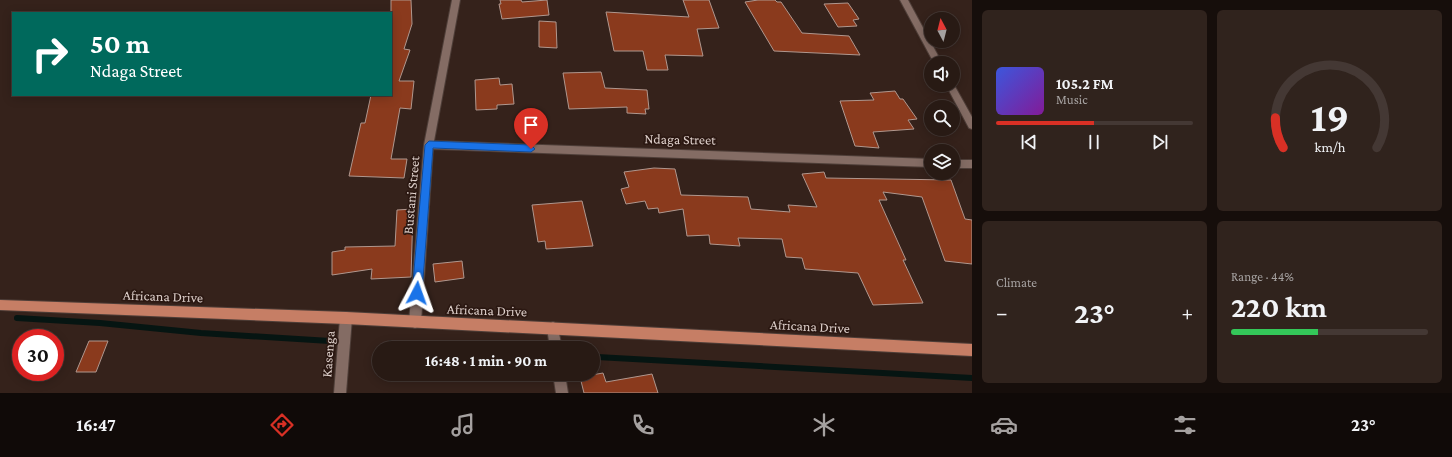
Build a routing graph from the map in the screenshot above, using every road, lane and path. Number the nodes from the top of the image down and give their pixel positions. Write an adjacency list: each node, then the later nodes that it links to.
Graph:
1 (456, 0): 6 (street, Bustani Street)
2 (904, 0): 3 (street)
3 (934, 56)
4 (954, 92): 5 (street)
5 (972, 125)
6 (429, 145): 7 (street, Ndaga Street); 12 (street, Bustani Street)
7 (924, 163)
8 (960, 164): 9 (street)
9 (972, 164)
10 (0, 305): 11 (main road, Africana Drive)
11 (346, 318): 12 (main road, Africana Drive); 17 (street, Kasenga)
12 (415, 322): 13 (main road, Africana Drive)
13 (554, 328): 14 (street); 15 (main road, Africana Drive)
14 (555, 341)
15 (972, 350)
16 (560, 381): 18 (street)
17 (340, 393)
18 (562, 393)

